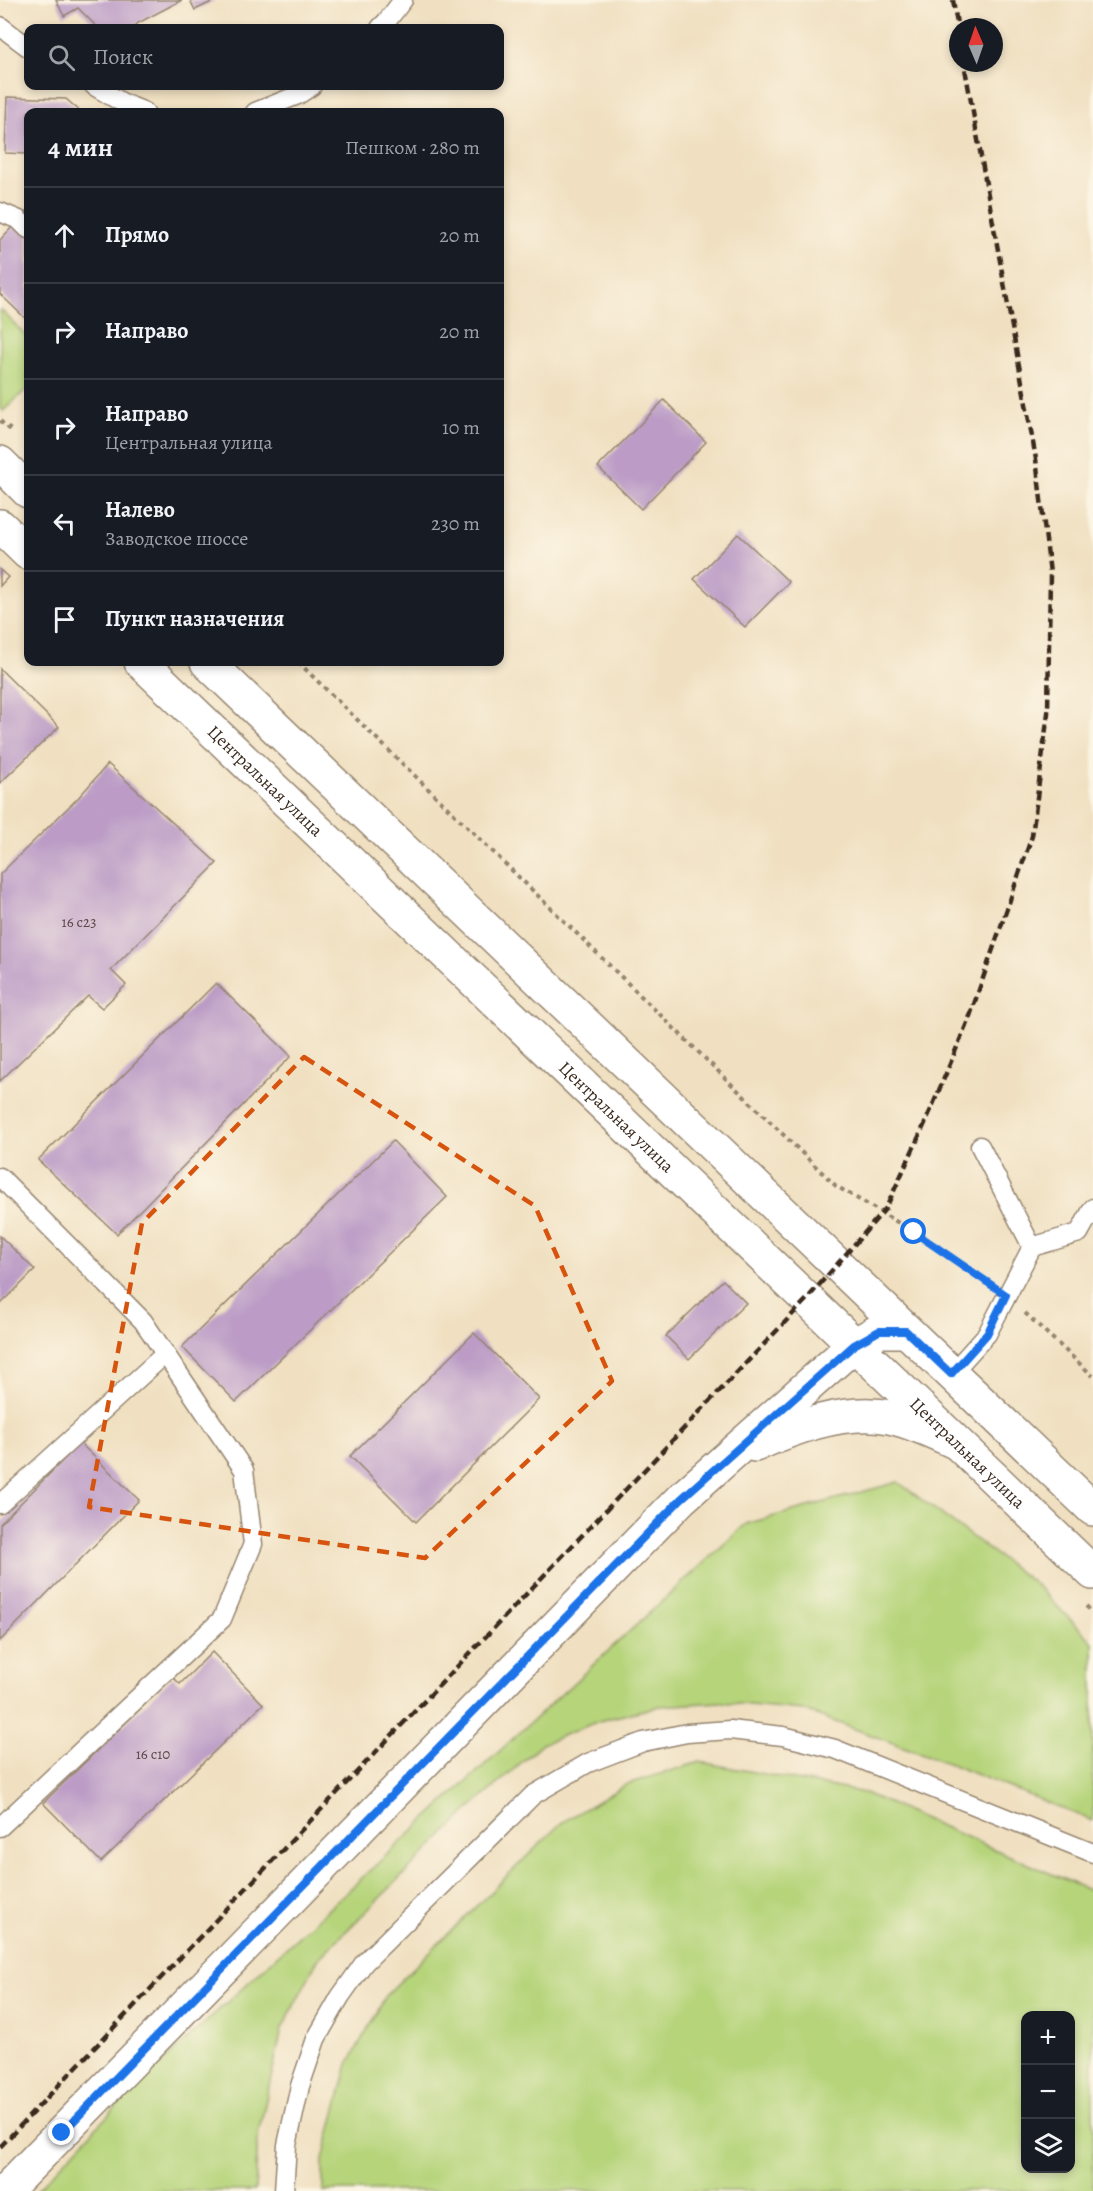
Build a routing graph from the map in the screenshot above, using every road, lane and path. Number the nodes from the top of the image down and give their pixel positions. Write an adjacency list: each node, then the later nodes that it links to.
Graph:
1 (403, 0): 2 (lane)
2 (384, 24)
3 (0, 26): 4 (lane)
4 (24, 44)
5 (101, 90): 7 (lane)
6 (306, 90): 8 (lane)
7 (135, 108)
8 (265, 108)
9 (0, 212): 10 (lane)
10 (24, 225)
11 (0, 463): 12 (main road)
12 (24, 487)
13 (0, 526): 14 (main road)
14 (24, 549)
15 (145, 666): 24 (main road, Центральная улица)
16 (211, 666): 23 (main road)
17 (302, 666): 22 (path)
18 (980, 1146): 21 (lane)
19 (0, 1177): 25 (lane)
20 (1093, 1208): 21 (lane)
21 (1032, 1247): 22 (lane)
22 (1006, 1295): 26 (lane); 27 (path)
23 (906, 1331): 24 (main road); 26 (main road)
24 (854, 1345): 28 (main road, Центральная улица); 29 (main road)
25 (165, 1354): 30 (lane); 33 (lane)
26 (951, 1374): 31 (main road)
27 (1093, 1376)
28 (956, 1442): 29 (main road); 32 (main road, Центральная улица)
29 (726, 1458): 35 (main road)
30 (0, 1504)
31 (1093, 1509)
32 (1093, 1574)
33 (0, 1827)
34 (1093, 1853): 36 (lane)
35 (5, 2191)
36 (284, 2191)

